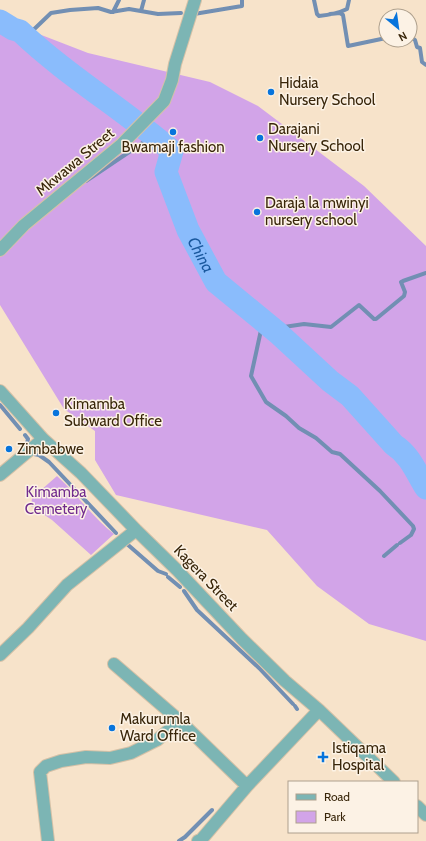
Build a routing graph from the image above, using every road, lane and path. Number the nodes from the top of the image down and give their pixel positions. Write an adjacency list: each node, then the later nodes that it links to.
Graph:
1 (195, 0): 2 (street, Mkwawa Street)
2 (1, 246)
3 (0, 391): 4 (street, Kagera Street)
4 (43, 439): 5 (street); 6 (street, Kagera Street)
5 (0, 475)
6 (136, 530): 7 (street); 9 (street, Kagera Street)
7 (0, 655)
8 (114, 664): 10 (street)
9 (319, 710): 11 (street, Kagera Street); 12 (street)
10 (180, 721): 12 (street); 15 (street)
11 (393, 781)
12 (247, 786): 16 (street)
13 (418, 807): 14 (street)
14 (426, 816)
15 (48, 841)
16 (198, 841)

